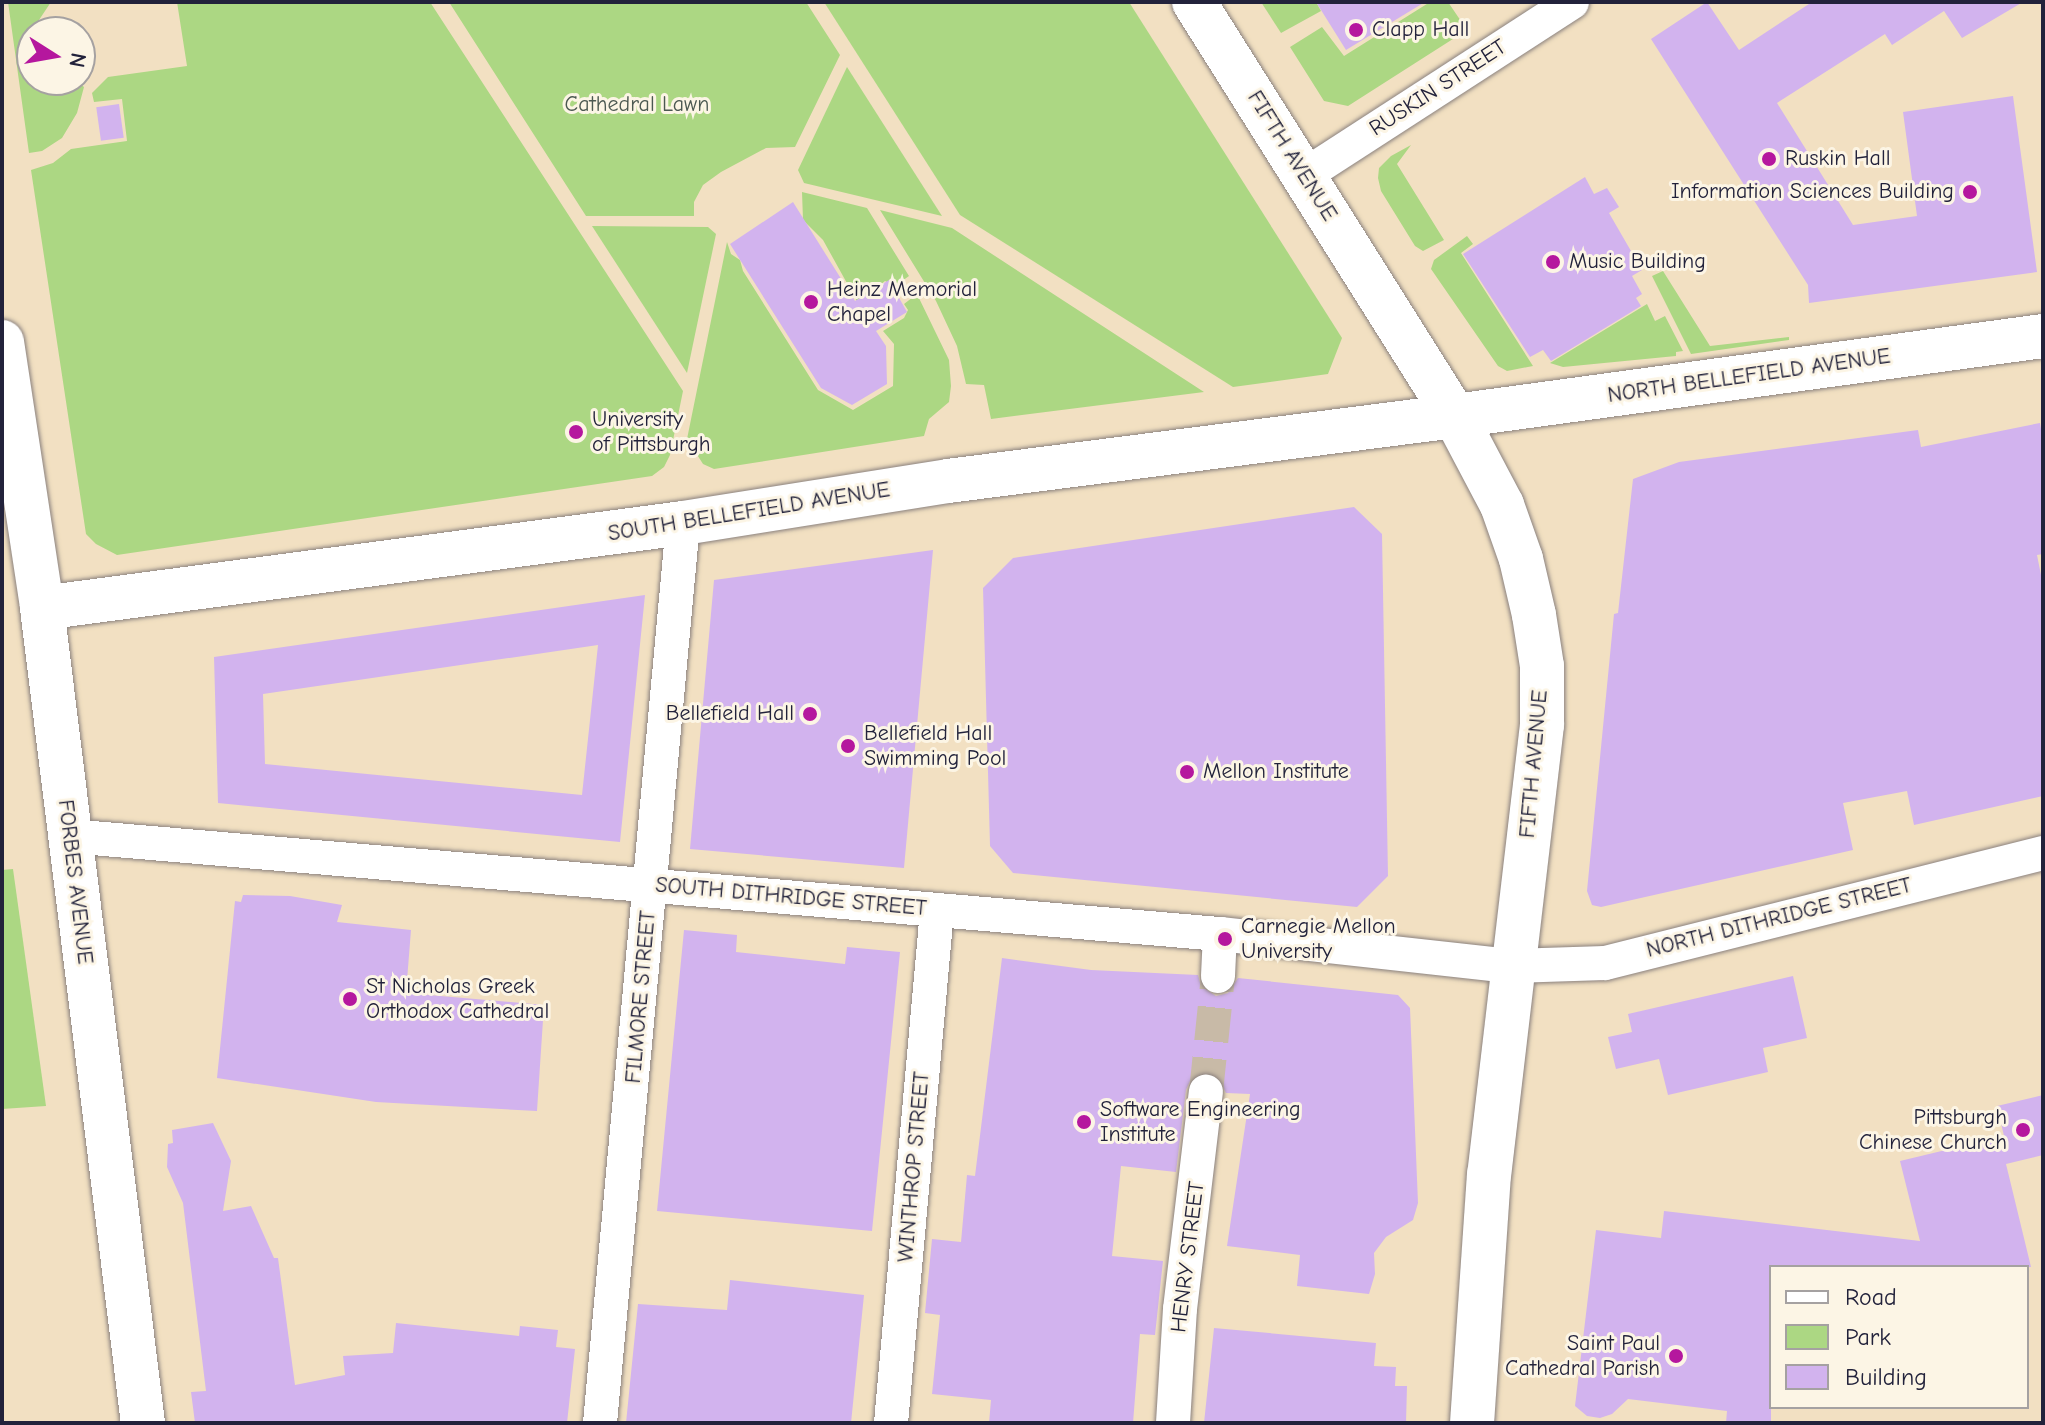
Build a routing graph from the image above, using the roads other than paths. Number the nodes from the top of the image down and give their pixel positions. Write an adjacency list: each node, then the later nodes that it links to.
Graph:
1 (1194, 2): 3 (main road, FIFTH AVENUE)
2 (1572, 2): 3 (street, RUSKIN STREET)
3 (1305, 175): 6 (main road, FIFTH AVENUE)
4 (2043, 336): 6 (main road, NORTH BELLEFIELD AVENUE)
5 (2, 342): 8 (main road, FORBES AVENUE)
6 (1455, 416): 7 (main road, SOUTH BELLEFIELD AVENUE); 14 (main road, FIFTH AVENUE)
7 (683, 523): 8 (main road, SOUTH BELLEFIELD AVENUE); 11 (street, FILMORE STREET)
8 (42, 608): 9 (main road, FORBES AVENUE)
9 (69, 836): 11 (street, SOUTH DITHRIDGE STREET); 17 (main road, FORBES AVENUE)
10 (2043, 853): 14 (street, NORTH DITHRIDGE STREET)
11 (650, 885): 12 (street, SOUTH DITHRIDGE STREET); 18 (street, FILMORE STREET)
12 (937, 911): 13 (street, SOUTH DITHRIDGE STREET); 19 (street, WINTHROP STREET)
13 (1220, 934): 14 (street, SOUTH DITHRIDGE STREET); 15 (street)
14 (1512, 966): 21 (main road, FIFTH AVENUE)
15 (1218, 976)
16 (1206, 1092): 20 (street, HENRY STREET)
17 (143, 1423)
18 (600, 1423)
19 (891, 1423)
20 (1173, 1423)
21 (1472, 1423)

